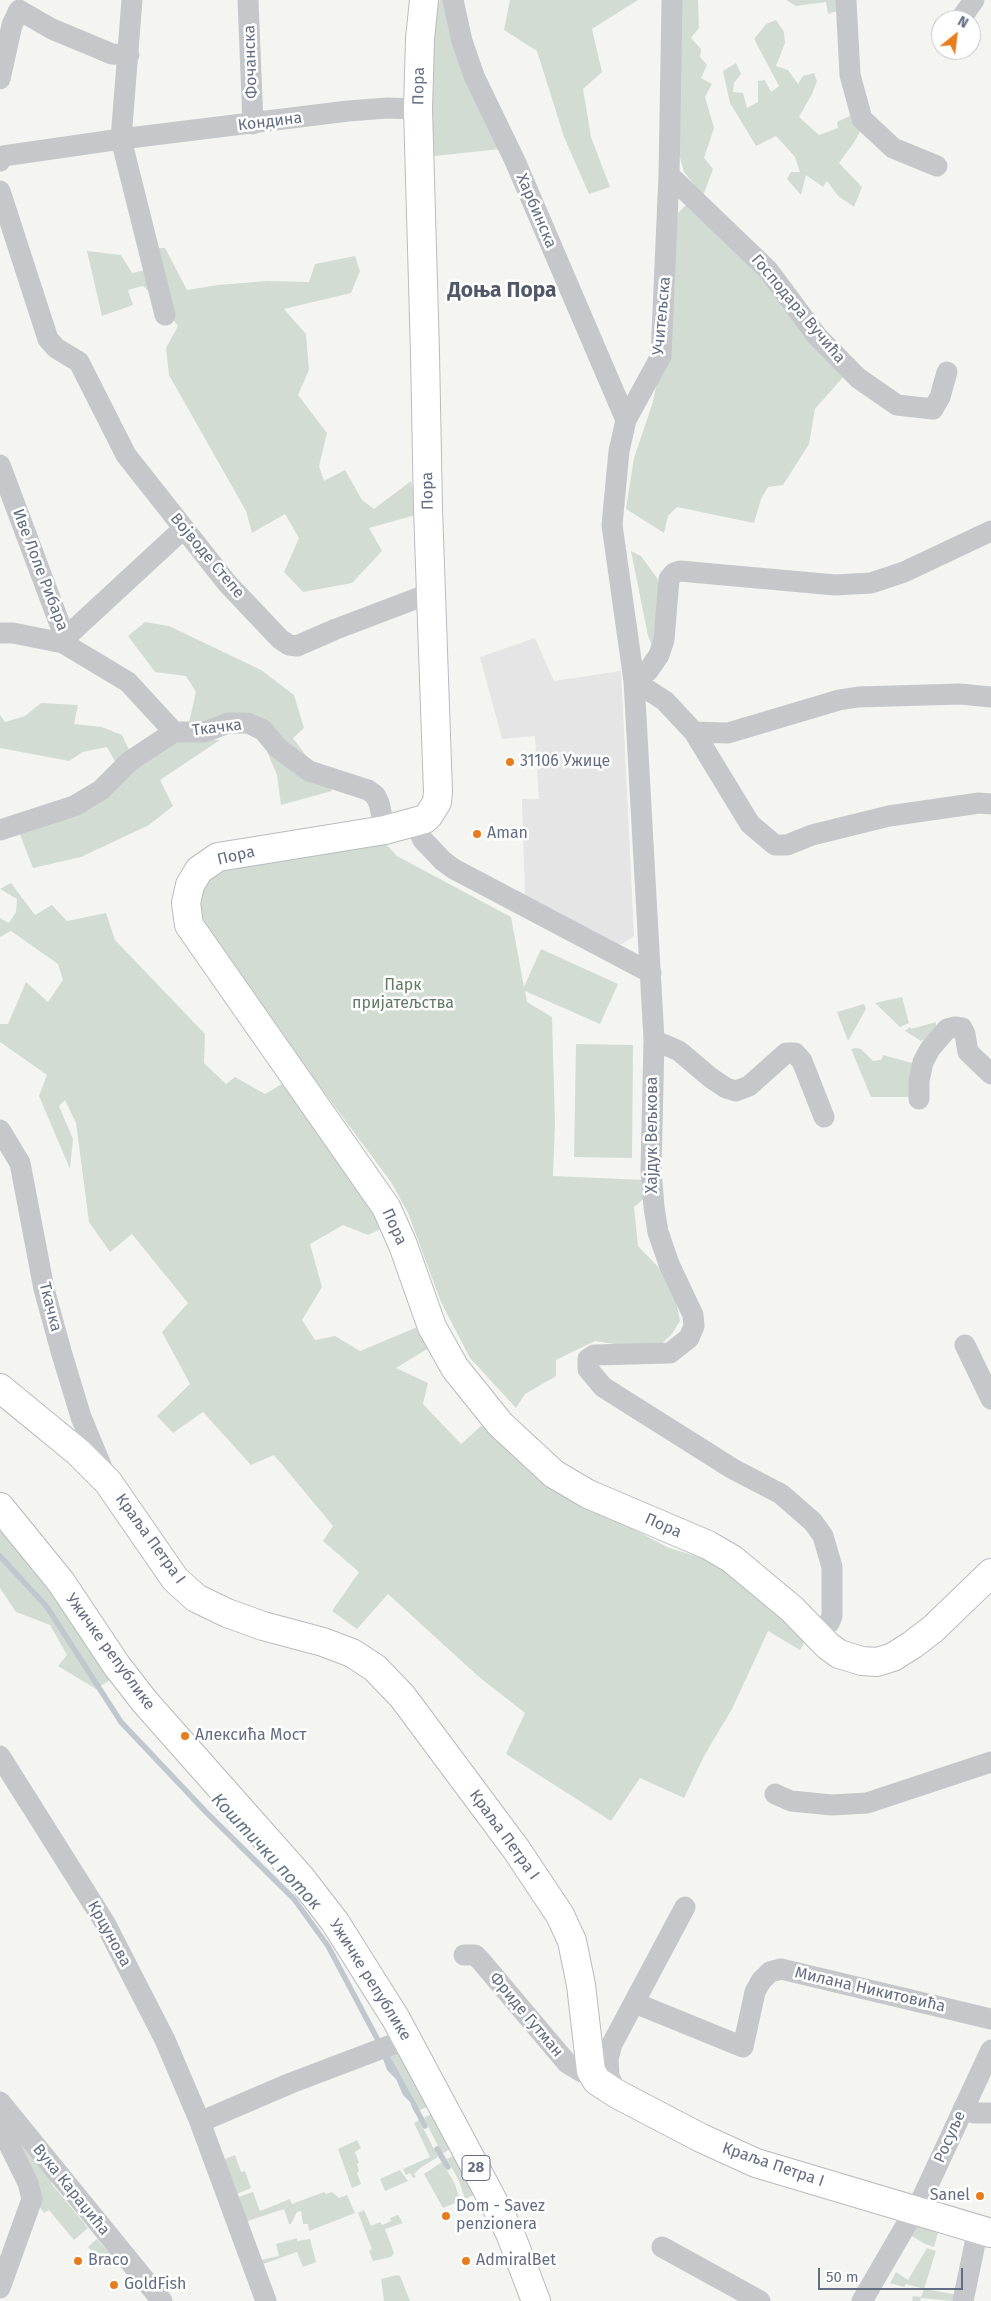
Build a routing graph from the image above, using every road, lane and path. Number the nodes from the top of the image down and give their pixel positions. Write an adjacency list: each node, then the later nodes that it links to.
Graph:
1 (132, 0): 7 (street)
2 (248, 0): 10 (street, Фочанска)
3 (424, 0): 9 (main road, Пора)
4 (453, 0): 18 (street, Харбинска)
5 (672, 0): 14 (street, Учитељска)
6 (846, 0): 13 (street)
7 (129, 55): 8 (street); 11 (street)
8 (0, 79)
9 (418, 109): 10 (street, Кондина); 22 (main road, Пора)
10 (253, 124): 11 (street, Кондина)
11 (121, 139): 12 (street, Кондина); 16 (street)
12 (0, 161)
13 (937, 166)
14 (669, 175): 17 (street, Господара Вучића); 18 (street, Учитељска)
15 (2, 204): 20 (street, Војводе Степе)
16 (165, 315)
17 (947, 372)
18 (626, 420): 25 (street, Учитељска)
19 (0, 465): 24 (street, Иве Лоле Рибара)
20 (183, 529): 22 (street, Војводе Степе); 24 (street, Иве Лоле Рибара)
21 (991, 531): 25 (street)
22 (431, 593): 30 (main road, Пора)
23 (0, 633): 24 (street)
24 (64, 640): 27 (street)
25 (634, 681): 28 (street); 33 (street, Хајдук Вељкова)
26 (991, 697): 28 (street)
27 (174, 732): 31 (street, Ткачка); 32 (street, Ткачка)
28 (694, 732): 29 (street)
29 (991, 804)
30 (415, 823): 32 (main road, Пора); 33 (street)
31 (0, 830)
32 (385, 830): 45 (main road, Пора)
33 (651, 973): 34 (street, Хајдук Вељкова)
34 (654, 1040): 37 (street); 45 (street, Хајдук Вељкова)
35 (991, 1074): 36 (street)
36 (919, 1099)
37 (824, 1118)
38 (0, 1130): 42 (street, Ткачка)
39 (965, 1345): 41 (street)
40 (0, 1388): 42 (main road, Краља Петра I)
41 (991, 1399)
42 (108, 1482): 55 (main road, Краља Петра I)
43 (0, 1507): 53 (main road, Ужичке републике / 28)
44 (991, 1573): 45 (main road, Пора)
45 (818, 1635)
46 (0, 1756): 60 (street, Крцунова)
47 (991, 1762): 48 (street)
48 (774, 1794)
49 (685, 1907): 51 (street)
50 (464, 1955): 55 (street, Фриде Гутман)
51 (635, 2003): 52 (street, Милана Никитовића); 56 (street)
52 (991, 2019)
53 (392, 2046): 60 (street); 67 (main road, Ужичке републике / 28)
54 (991, 2050): 58 (street, Росуље)
55 (591, 2071): 56 (main road, Краља Петра I)
56 (617, 2094): 61 (main road, Краља Петра I)
57 (3, 2106): 64 (street); 65 (street, Вука Караџића)
58 (963, 2109): 59 (street); 61 (street, Росуље)
59 (991, 2113)
60 (200, 2122): 66 (street, Крцунова)
61 (915, 2211): 62 (main road, Краља Петра I); 69 (street, Росуље)
62 (984, 2231): 70 (street)
63 (662, 2247): 68 (street)
64 (0, 2288)
65 (162, 2301)
66 (266, 2301)
67 (536, 2301)
68 (760, 2301)
69 (862, 2301)
70 (964, 2301)

